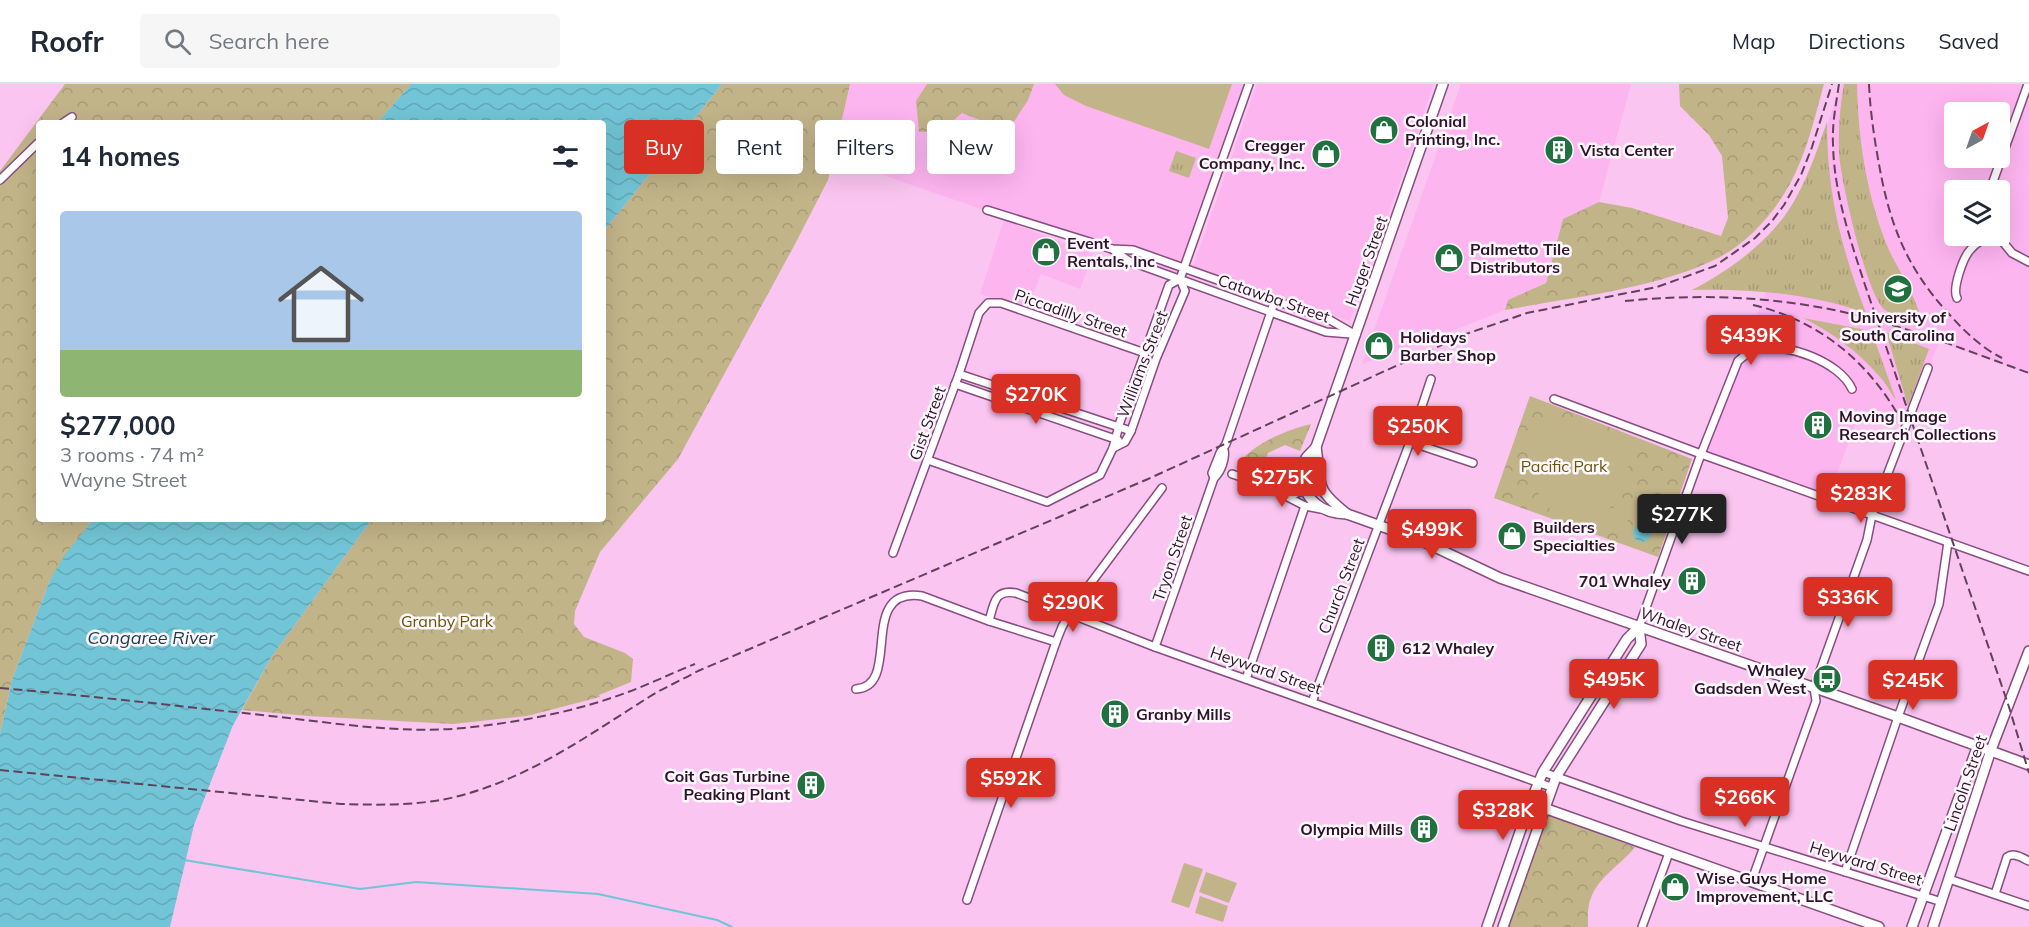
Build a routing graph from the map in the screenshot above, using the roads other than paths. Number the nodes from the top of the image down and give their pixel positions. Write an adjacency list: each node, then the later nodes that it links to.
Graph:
1 (1249, 84): 14 (street, Williams Street)
2 (1443, 84): 20 (main road, Huger Street)
3 (2028, 84): 8 (street)
4 (72, 117): 5 (street)
5 (68, 120)
6 (36, 145): 7 (street)
7 (0, 180)
8 (1994, 180)
9 (987, 210): 12 (street, Catawba Street)
10 (1974, 246): 16 (street)
11 (2006, 246): 13 (street)
12 (1112, 249): 14 (street, Catawba Street); 15 (street, Catawba Street)
13 (2029, 262)
14 (1183, 268): 15 (street, Williams Street); 17 (street, Catawba Street)
15 (1179, 279): 19 (street, Catawba Street); 21 (street, Williams Street); 29 (street, Williams Street)
16 (1957, 298)
17 (1275, 300): 19 (street, Tryon Street); 20 (street, Catawba Street)
18 (988, 303): 21 (street, Piccadilly Street); 23 (street, Gist Street)
19 (1270, 313): 20 (street, Catawba Street); 57 (street, Tryon Street)
20 (1356, 335): 34 (main road, Huger Street)
21 (1145, 353): 28 (street, Williams Street)
22 (1929, 368): 48 (street)
23 (959, 374): 25 (street, Gist Street); 28 (street)
24 (1431, 379): 32 (street, Church Street)
25 (956, 384): 30 (street); 36 (street, Gist Street)
26 (1852, 388): 35 (street)
27 (1554, 399): 35 (street)
28 (1119, 426): 29 (street); 30 (street, Williams Street)
29 (1131, 431): 31 (street, Williams Street)
30 (1115, 439): 31 (street); 33 (street, Williams Street)
31 (1125, 442): 33 (street, Williams Street)
32 (1410, 442): 37 (street); 49 (street, Church Street)
33 (1113, 447): 36 (street)
34 (1316, 447): 38 (main road, Whaley Street); 40 (main road)
35 (1701, 454): 48 (street); 55 (street)
36 (928, 460): 51 (street, Gist Street)
37 (1473, 463)
38 (1318, 473): 43 (street); 47 (main road, Whaley Street)
39 (1232, 474): 42 (street, Whaley Street)
40 (1303, 475): 42 (street); 43 (main road)
41 (1162, 489): 53 (street)
42 (1278, 489): 44 (street, Whaley Street)
43 (1305, 489): 44 (street); 46 (main road)
44 (1286, 496): 45 (street, Whaley Street)
45 (1305, 506): 46 (street, Whaley Street); 59 (street)
46 (1324, 510): 47 (main road, Whaley Street)
47 (1347, 514): 49 (main road, Whaley Street)
48 (1872, 515): 50 (street); 60 (street)
49 (1379, 525): 55 (main road, Whaley Street); 62 (street, Church Street)
50 (1948, 542): 52 (street); 63 (street)
51 (893, 554)
52 (2029, 571)
53 (1069, 613): 54 (street, Heyward Street); 56 (street); 57 (street, Heyward Street)
54 (989, 621): 56 (street); 61 (street)
55 (1639, 627): 60 (main road, Whaley Street); 67 (main road); 68 (main road)
56 (1056, 642): 81 (street)
57 (1155, 647): 59 (street, Heyward Street)
58 (2029, 651): 65 (main road, Lincoln Street)
59 (1246, 679): 62 (street, Heyward Street)
60 (1814, 688): 63 (main road, Whaley Street); 73 (street)
61 (856, 689)
62 (1312, 702): 69 (street, Heyward Street)
63 (1898, 717): 64 (main road, Whaley Street); 76 (street)
64 (1978, 746): 65 (main road, Whaley Street); 80 (main road, Lincoln Street)
65 (1991, 750): 66 (main road, Whaley Street); 77 (main road, Lincoln Street)
66 (2029, 765)
67 (1543, 772): 68 (street, Heyward Street); 69 (main road)
68 (1556, 777): 70 (main road); 73 (street, Heyward Street)
69 (1538, 782): 70 (street, Heyward Street); 71 (main road)
70 (1551, 787): 72 (main road)
71 (1530, 803): 72 (main road); 85 (main road)
72 (1544, 809): 74 (main road); 86 (main road)
73 (1763, 847): 76 (street, Heyward Street); 78 (street)
74 (1669, 853): 78 (main road); 87 (street)
75 (2029, 861): 79 (street)
76 (1845, 872): 80 (street, Heyward Street)
77 (1949, 879): 79 (street); 82 (main road, Lincoln Street)
78 (1752, 880): 88 (main road)
79 (1995, 894): 83 (street)
80 (1922, 896): 82 (street, Heyward Street); 89 (main road, Lincoln Street)
81 (967, 900)
82 (1942, 902): 84 (main road, Lincoln Street)
83 (2029, 906)
84 (1936, 925)
85 (1487, 927)
86 (1503, 927)
87 (1642, 927)
88 (1880, 927)
89 (1912, 927)

